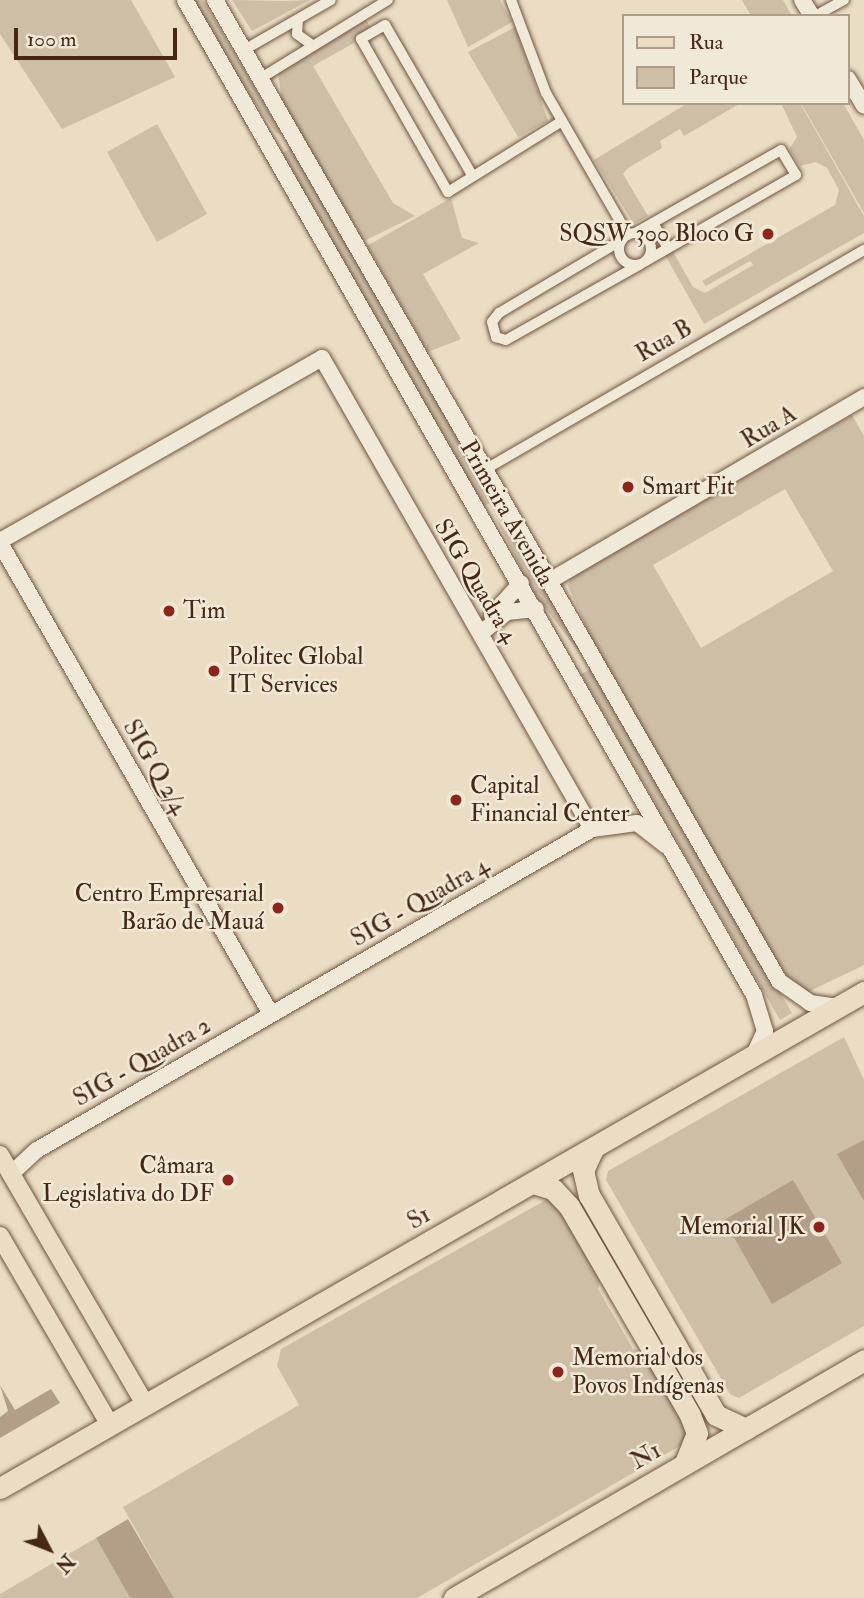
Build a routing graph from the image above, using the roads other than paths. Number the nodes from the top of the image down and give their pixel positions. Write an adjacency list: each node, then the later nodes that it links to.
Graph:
1 (215, 0): 10 (street, Primeira Avenida)
2 (331, 0): 8 (street)
3 (388, 0): 9 (street)
4 (511, 0): 14 (street)
5 (844, 0): 7 (street)
6 (186, 2): 16 (street, Primeira Avenida)
7 (818, 14)
8 (298, 20): 9 (street); 10 (street)
9 (311, 44): 11 (street)
10 (244, 50): 11 (street, Primeira Avenida)
11 (261, 78): 15 (street, Primeira Avenida)
12 (850, 82): 13 (street)
13 (864, 106)
14 (562, 121): 17 (street); 19 (street)
15 (293, 132): 16 (street); 24 (street, Primeira Avenida)
16 (268, 142): 26 (street, Primeira Avenida)
17 (472, 175): 17 (street)
18 (653, 223): 19 (street); 20 (street); 20 (street)
19 (628, 236): 22 (street); 22 (street); 22 (street)
20 (668, 248): 22 (street)
21 (864, 250): 24 (street, Rua B)
22 (643, 263)
23 (864, 397): 28 (street, Rua A)
24 (486, 469): 25 (street, Primeira Avenida)
25 (509, 510): 26 (street); 28 (street, Primeira Avenida)
26 (485, 521): 29 (street, Primeira Avenida)
27 (0, 542): 30 (street, SIG Quadra 4); 40 (street, SIG Q 2/4)
28 (551, 580): 34 (street, Primeira Avenida)
29 (521, 583): 31 (street, Primeira Avenida); 32 (street)
30 (463, 602): 32 (street); 33 (street, SIG Quadra 4)
31 (536, 609): 33 (street); 35 (street, Primeira Avenida)
32 (491, 615): 33 (street)
33 (479, 628): 36 (street, SIG Quadra 4)
34 (591, 653): 35 (street); 39 (street, Primeira Avenida)
35 (570, 665): 37 (street, Primeira Avenida)
36 (592, 829): 37 (street); 40 (street, SIG - Quadra 4)
37 (678, 858): 41 (street, Primeira Avenida)
38 (864, 992): 39 (highway, S1)
39 (838, 1007): 41 (highway, S1)
40 (271, 1014): 43 (street, SIG - Quadra 2)
41 (754, 1055): 42 (highway, S1)
42 (593, 1149): 46 (highway, S1); 51 (highway)
43 (37, 1150): 44 (street, SIG - Quadra 2); 45 (street, SIG - Quadra 2)
44 (1, 1156): 45 (main road)
45 (11, 1174): 49 (main road)
46 (533, 1183): 49 (highway, S1); 52 (highway)
47 (0, 1236): 50 (main road)
48 (864, 1360): 51 (highway, N1)
49 (146, 1406): 50 (highway, S1)
50 (110, 1425): 53 (highway, S1)
51 (746, 1429): 52 (highway, N1)
52 (685, 1464): 54 (highway, N1)
53 (0, 1488)
54 (460, 1596)

